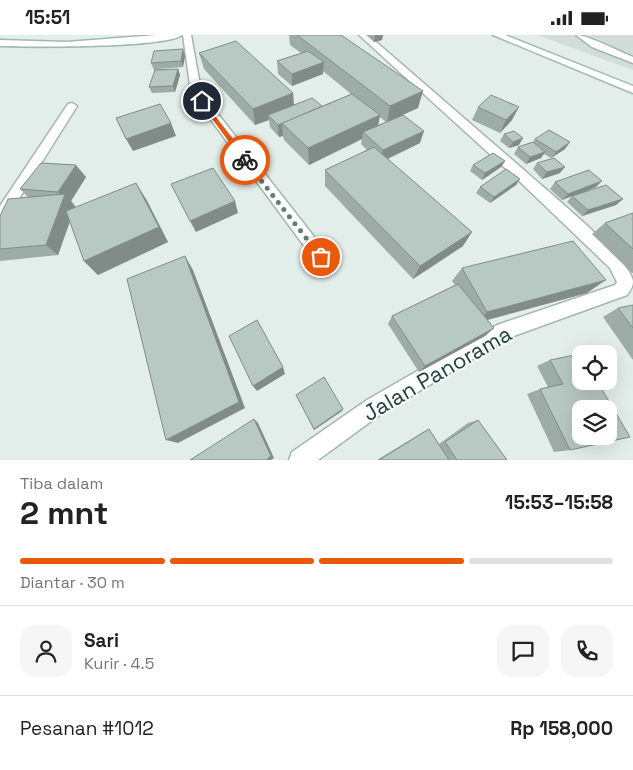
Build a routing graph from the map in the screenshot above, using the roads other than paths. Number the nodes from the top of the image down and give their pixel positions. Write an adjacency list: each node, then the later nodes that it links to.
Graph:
1 (178, 35): 6 (street)
2 (187, 35): 11 (street)
3 (362, 35): 12 (street, Jalan Panorama)
4 (497, 35): 8 (street)
5 (580, 35): 7 (street)
6 (0, 43)
7 (633, 60)
8 (633, 90)
9 (72, 106): 10 (street)
10 (0, 217)
11 (321, 257)
12 (629, 280): 13 (street, Jalan Panorama)
13 (300, 460)

